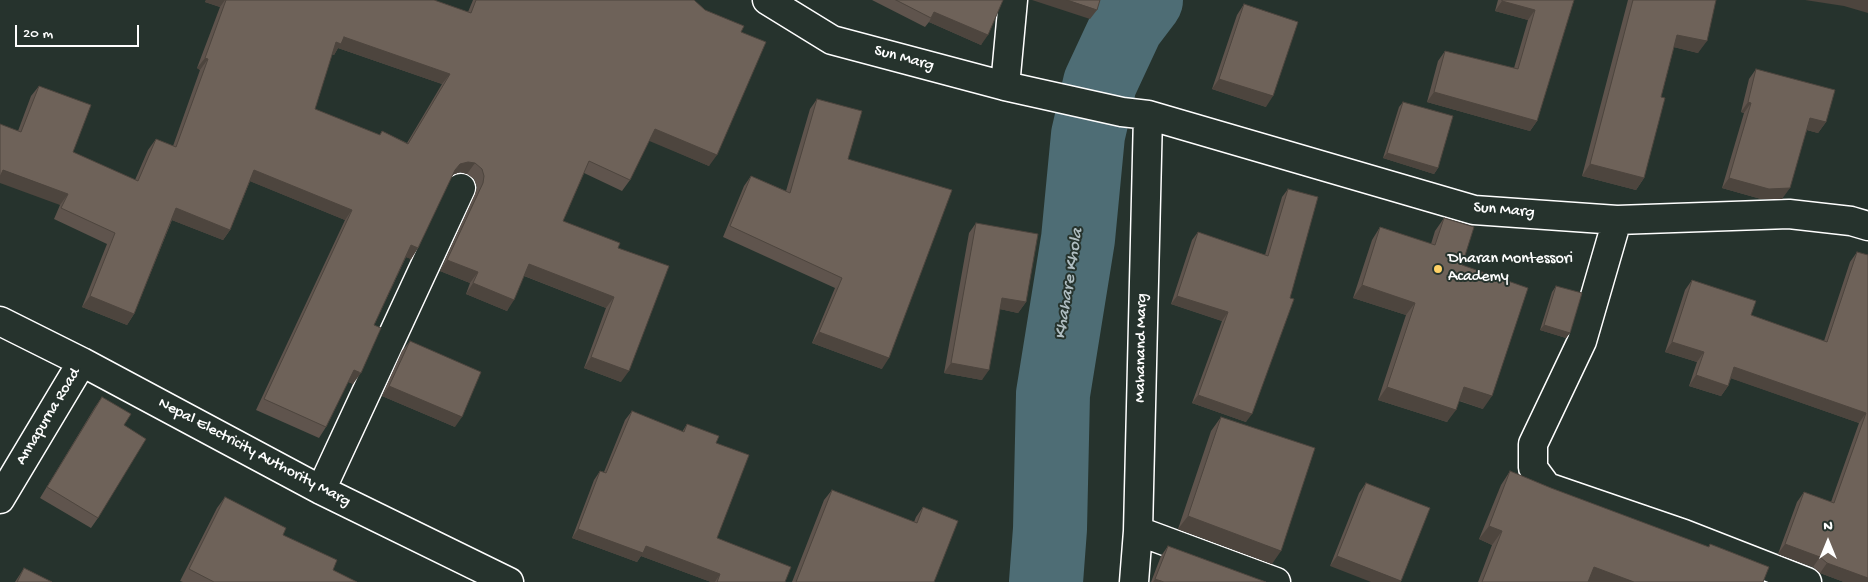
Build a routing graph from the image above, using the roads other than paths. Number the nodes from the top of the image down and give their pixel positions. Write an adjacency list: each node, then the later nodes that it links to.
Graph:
1 (767, 0): 3 (street, Sun Marg)
2 (1013, 0): 3 (street)
3 (1005, 86): 4 (street, Sun Marg)
4 (1135, 114): 6 (street, Sun Marg); 12 (street, Mahanand Marg)
5 (462, 188): 10 (street)
6 (1617, 220): 7 (street, Sun Marg); 16 (street)
7 (1868, 226)
8 (0, 321): 9 (street, Nepal Electricity Authority Marg)
9 (82, 362): 10 (street, Nepal Electricity Authority Marg); 11 (street, Annapurna Road)
10 (321, 490): 13 (street, Nepal Electricity Authority Marg)
11 (0, 499)
12 (1138, 531): 14 (street, Mahanand Marg); 15 (street)
13 (509, 582)
14 (1134, 582)
15 (1276, 582)
16 (1807, 582)

